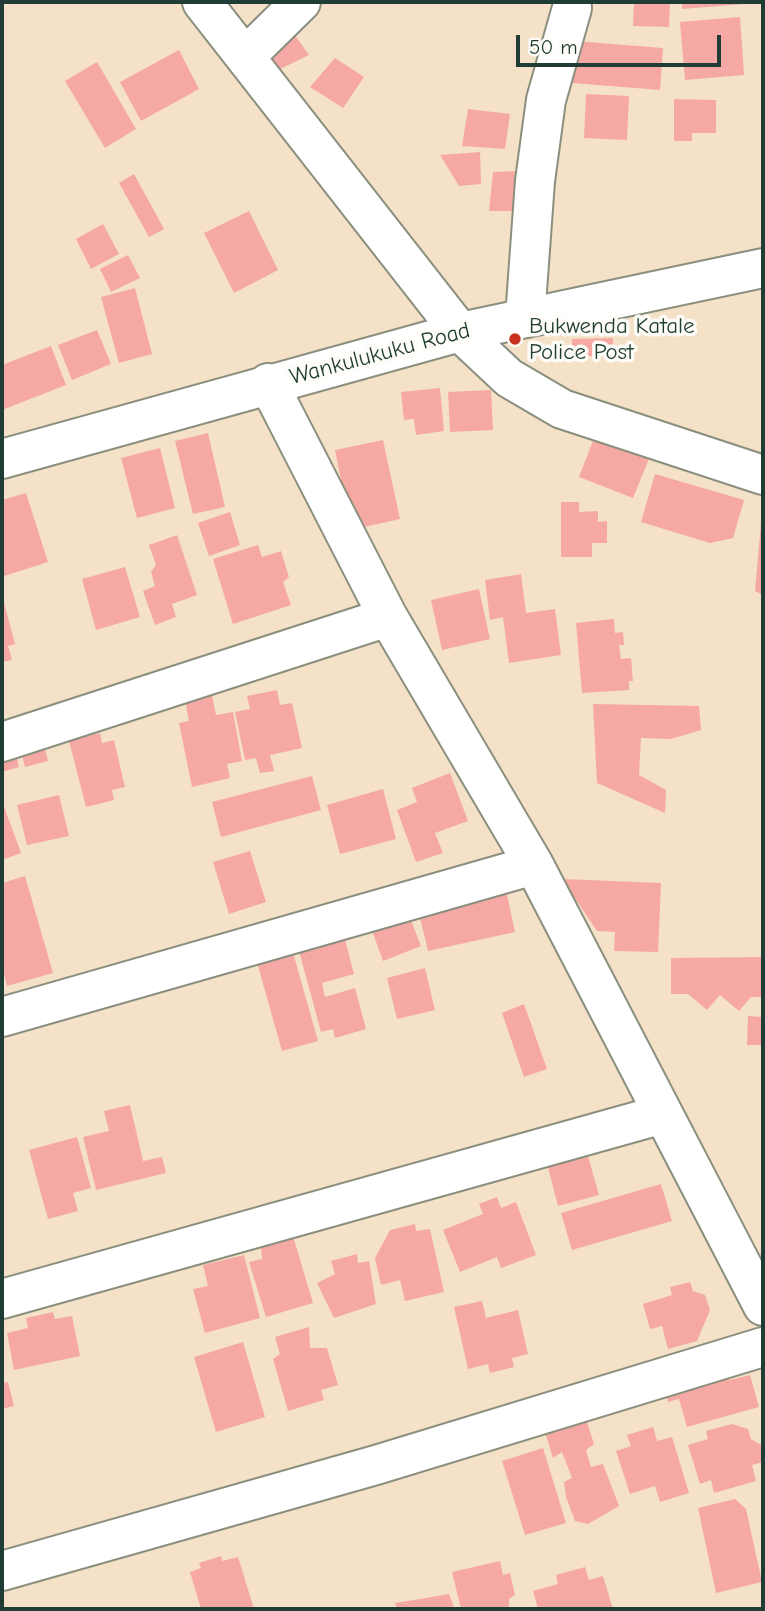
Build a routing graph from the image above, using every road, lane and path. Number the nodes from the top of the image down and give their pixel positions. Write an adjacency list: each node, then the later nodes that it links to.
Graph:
1 (202, 2): 4 (street)
2 (300, 2): 4 (street)
3 (572, 8): 6 (street)
4 (245, 57): 7 (street)
5 (763, 268): 6 (street, Wankulukuku Road)
6 (525, 318): 7 (street, Wankulukuku Road)
7 (460, 332): 8 (street, Wankulukuku Road); 10 (street)
8 (268, 383): 9 (street, Wankulukuku Road); 11 (street)
9 (2, 460)
10 (763, 475)
11 (388, 617): 12 (street); 13 (street)
12 (2, 742)
13 (534, 865): 14 (street); 15 (street)
14 (2, 1017)
15 (663, 1114): 16 (street); 17 (street)
16 (2, 1299)
17 (763, 1306)
18 (763, 1347): 19 (street)
19 (2, 1571)

